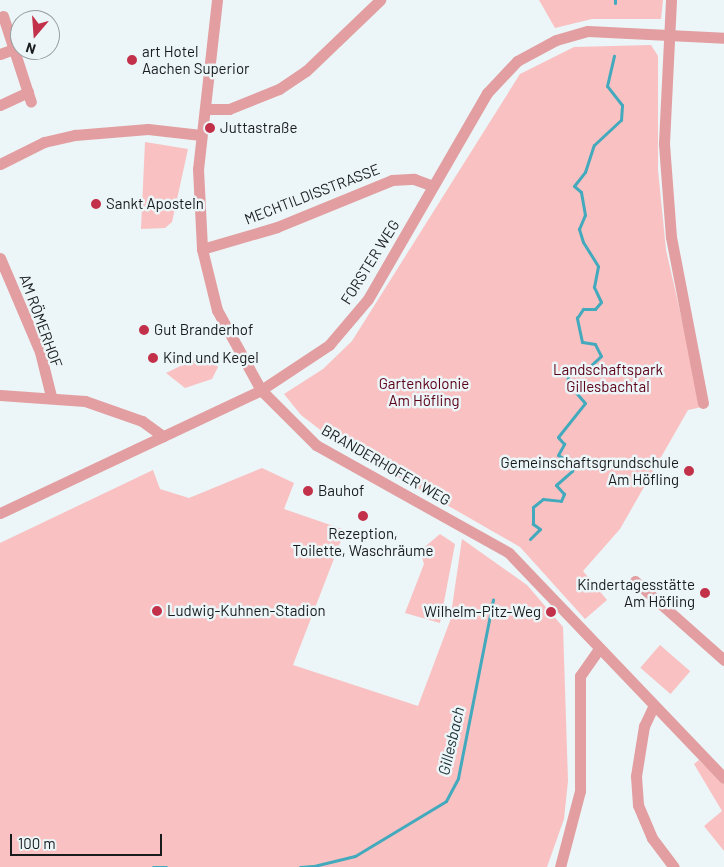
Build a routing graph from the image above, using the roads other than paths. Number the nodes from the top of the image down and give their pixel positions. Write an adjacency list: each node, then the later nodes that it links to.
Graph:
1 (217, 0): 10 (street, BRANDERHOFER WEG)
2 (380, 0): 10 (street)
3 (671, 0): 5 (street)
4 (3, 16): 6 (street)
5 (667, 35): 7 (street, FORSTER WEG); 13 (street, FORSTER WEG); 19 (street)
6 (10, 36)
7 (724, 38)
8 (18, 60): 9 (street)
9 (0, 105)
10 (205, 109): 11 (street, BRANDERHOFER WEG)
11 (201, 135): 12 (street); 14 (street, BRANDERHOFER WEG)
12 (0, 164)
13 (433, 186): 14 (street, MECHTILDISSTRASSE); 16 (street, FORSTER WEG)
14 (202, 249): 16 (street, BRANDERHOFER WEG)
15 (0, 258): 18 (street, AM RÖMERHOF)
16 (261, 390): 20 (street, FORSTER WEG); 23 (street, BRANDERHOFER WEG)
17 (0, 395): 18 (street)
18 (51, 396): 20 (street)
19 (704, 403)
20 (163, 436): 21 (street, FORSTER WEG)
21 (0, 513)
22 (635, 581): 24 (street)
23 (599, 649): 25 (street, BRANDERHOFER WEG); 27 (street)
24 (724, 660)
25 (653, 707): 26 (street, BRANDERHOFER WEG); 28 (street)
26 (724, 778)
27 (560, 867)
28 (674, 867)

